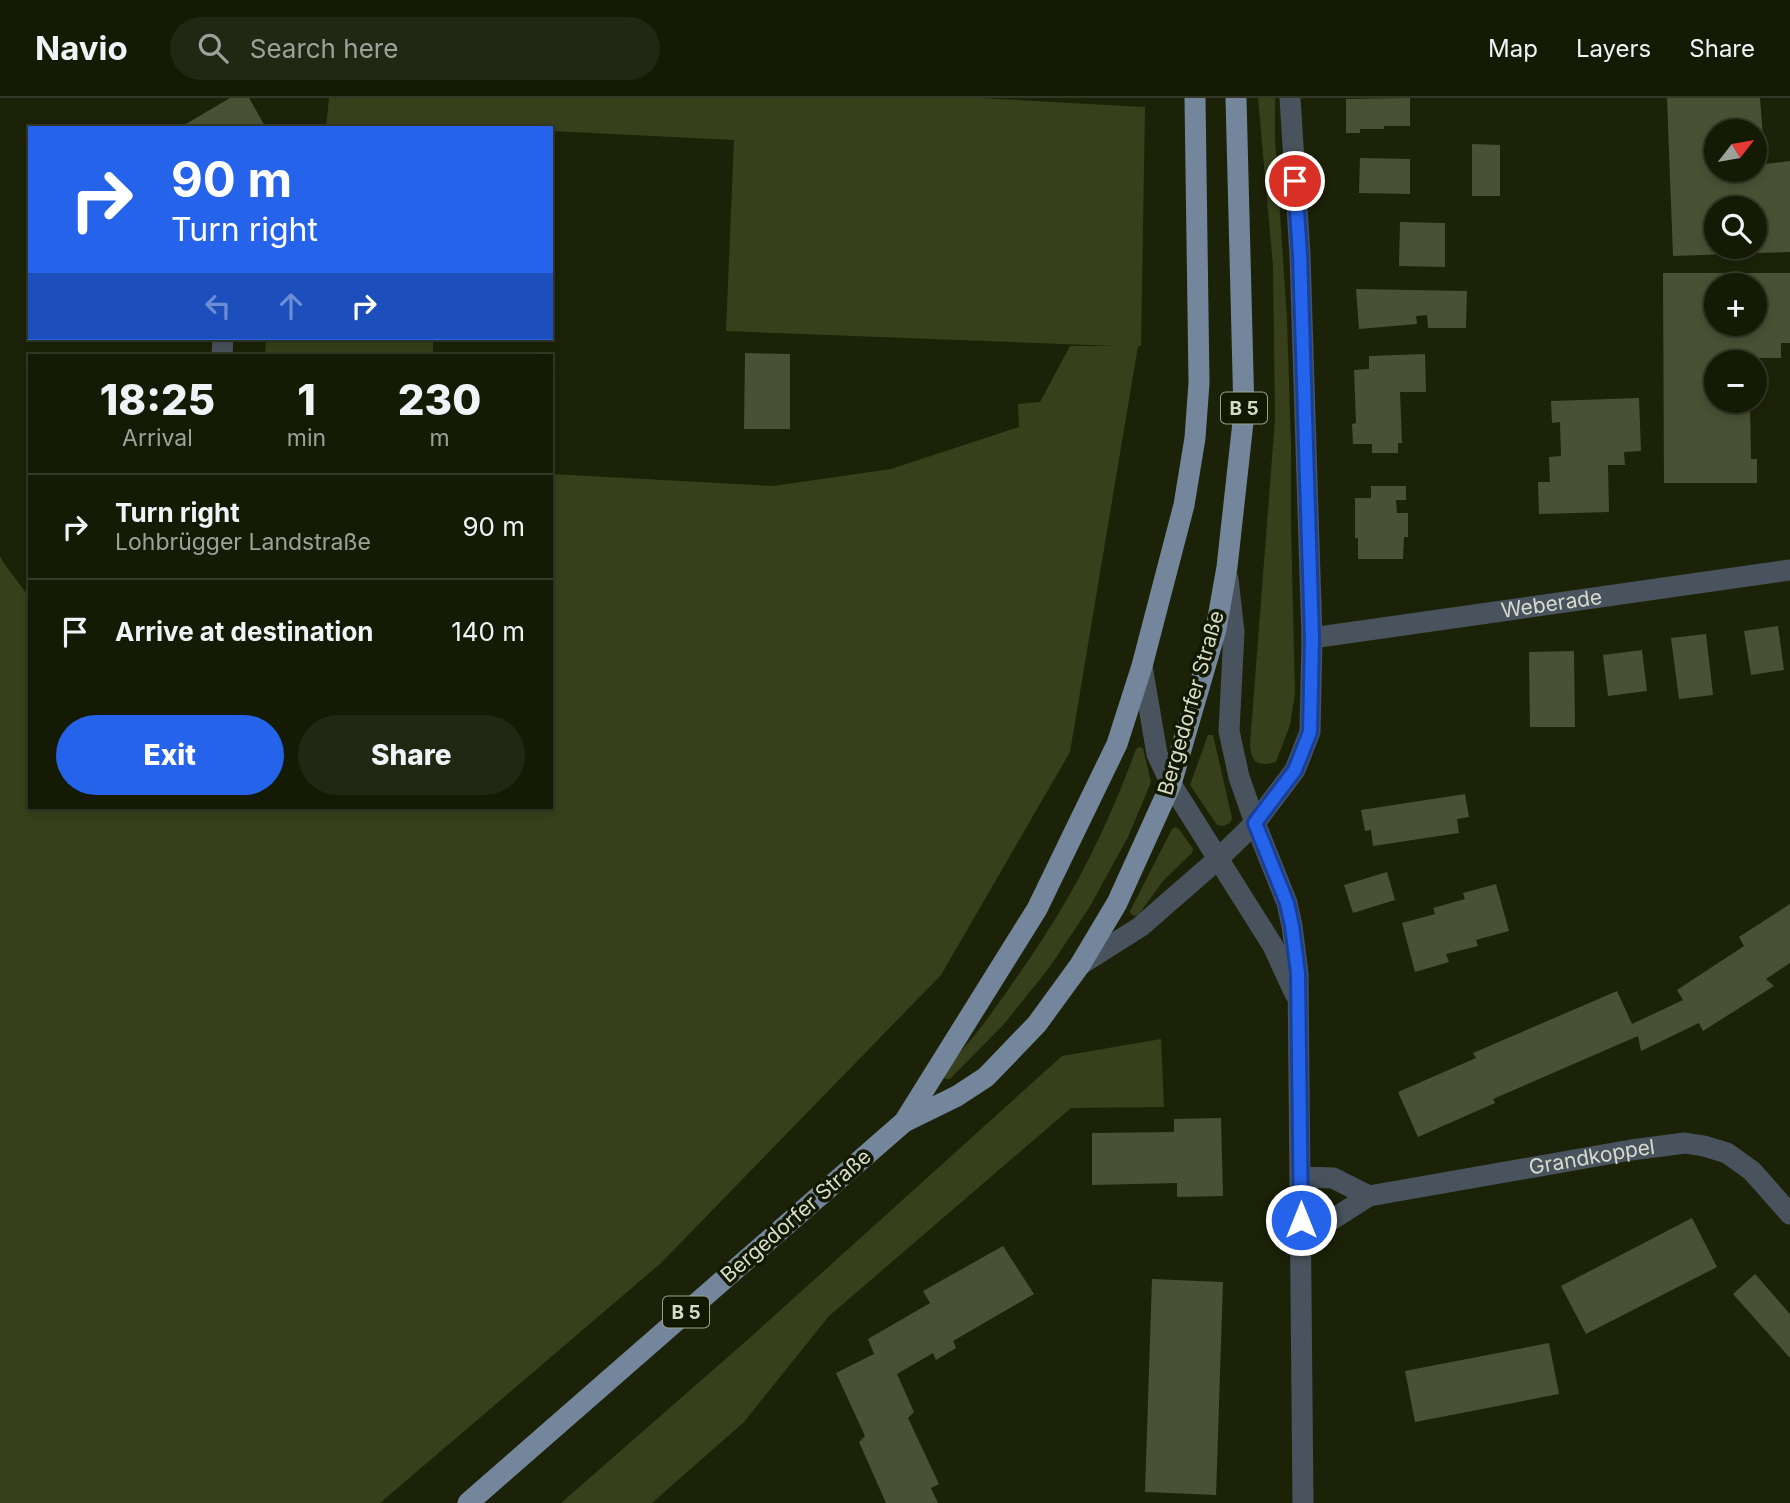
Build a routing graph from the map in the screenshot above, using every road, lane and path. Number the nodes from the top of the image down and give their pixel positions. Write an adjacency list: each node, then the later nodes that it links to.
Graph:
1 (1195, 98): 7 (main road, Bergedorfer Straße / B 5)
2 (1236, 98): 4 (main road, Bergedorfer Straße / B 5)
3 (1290, 98): 6 (street)
4 (1227, 567): 8 (main road, Bergedorfer Straße / B 5); 9 (street)
5 (1790, 570): 6 (street, Weberade)
6 (1312, 638): 9 (street)
7 (1142, 666): 8 (street, B 5); 13 (main road, Bergedorfer Straße / B 5)
8 (1171, 784): 10 (street); 11 (main road, Bergedorfer Straße / B 5)
9 (1255, 823): 10 (street); 12 (street)
10 (1218, 859): 11 (street); 12 (street)
11 (1080, 965): 13 (main road, Bergedorfer Straße / B 5)
12 (1298, 1002): 14 (street)
13 (904, 1122): 18 (main road, Bergedorfer Straße / B 5)
14 (1301, 1177): 15 (street); 17 (street)
15 (1369, 1196): 16 (street, Grandkoppel); 17 (street, Grandkoppel)
16 (1790, 1214)
17 (1301, 1220): 19 (street)
18 (468, 1503)
19 (1303, 1503)

